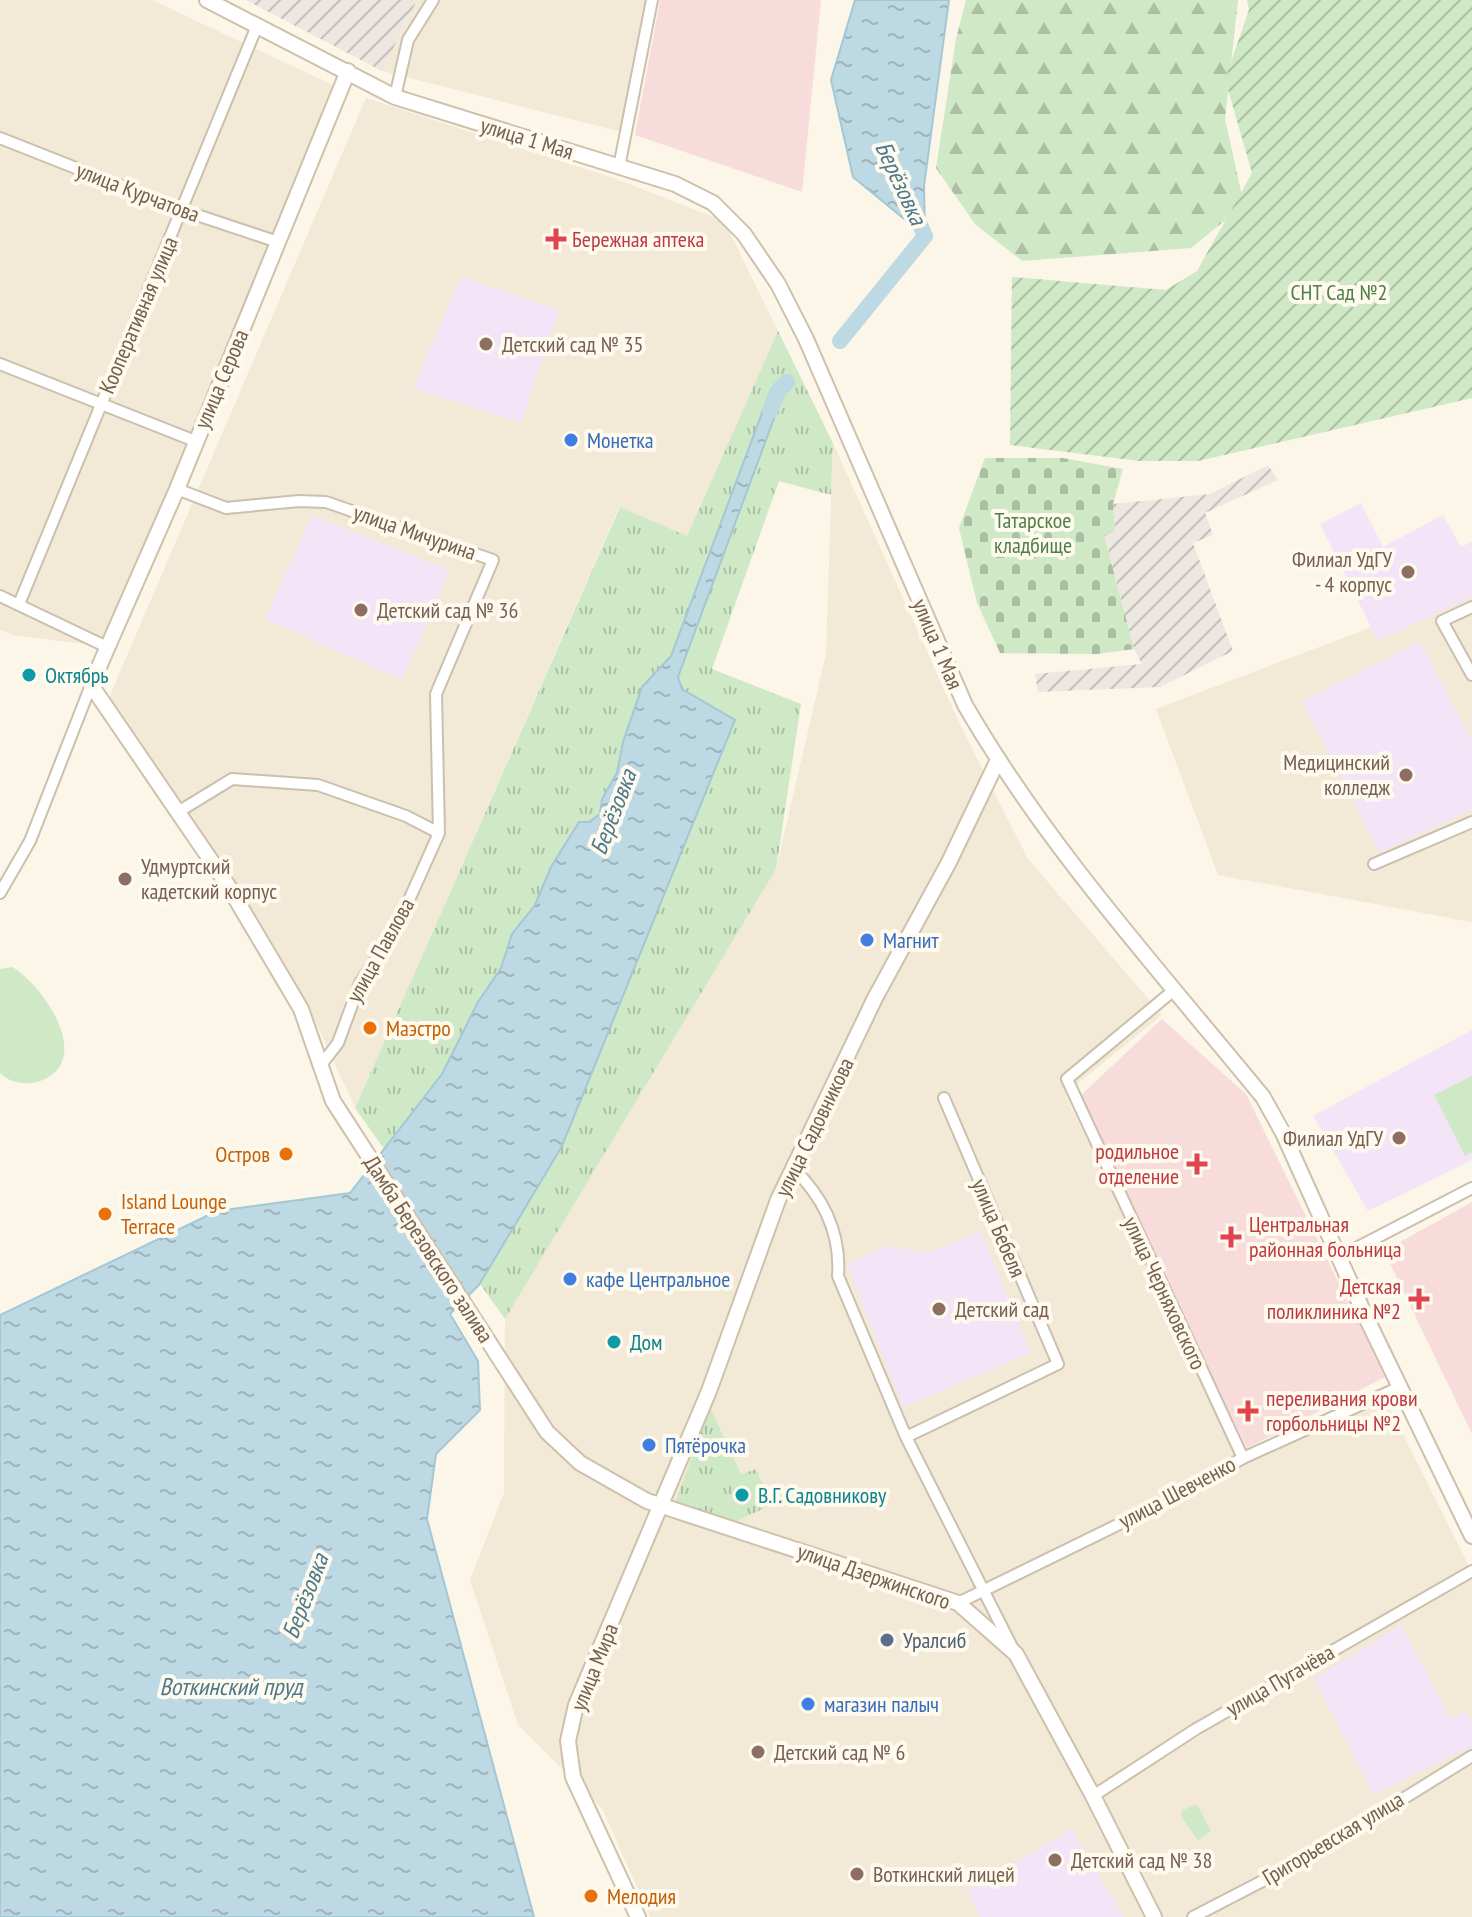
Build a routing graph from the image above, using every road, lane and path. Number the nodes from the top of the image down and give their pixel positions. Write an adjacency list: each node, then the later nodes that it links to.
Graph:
1 (207, 0): 4 (main road, улица 1 Мая)
2 (433, 0): 6 (street)
3 (652, 0): 8 (street)
4 (257, 26): 5 (main road, улица 1 Мая); 9 (street, Кооперативная улица)
5 (348, 71): 6 (main road, улица 1 Мая); 10 (main road, улица Серова)
6 (395, 97): 8 (main road, улица 1 Мая)
7 (0, 138): 9 (street, улица Курчатова)
8 (619, 167): 22 (main road, улица 1 Мая)
9 (182, 210): 10 (street, улица Курчатова); 12 (street, Кооперативная улица)
10 (278, 242): 13 (main road, улица Серова)
11 (0, 364): 12 (street)
12 (101, 405): 13 (street); 16 (street, Кооперативная улица)
13 (195, 441): 14 (main road, улица Серова)
14 (177, 489): 18 (main road, улица Серова); 21 (street, улица Мичурина)
15 (0, 596): 16 (street)
16 (19, 604): 18 (street)
17 (1472, 607): 19 (street)
18 (107, 647): 20 (main road, улица Серова)
19 (1472, 675)
20 (91, 685): 23 (main road); 28 (street, улица Серова)
21 (438, 713): 25 (street, улица Павлова)
22 (997, 762): 29 (main road, улица 1 Мая); 32 (main road, улица Садовникова)
23 (178, 812): 25 (street); 30 (main road)
24 (1470, 823): 26 (street); 27 (street)
25 (439, 833): 30 (street, улица Павлова)
26 (1472, 835)
27 (1374, 864)
28 (0, 893)
29 (1174, 990): 34 (main road, улица 1 Мая); 37 (street, улица Черняховского)
30 (321, 1065): 39 (main road, Дамба Березовского залива)
31 (944, 1098): 36 (street, улица Бебеля)
32 (793, 1168): 36 (street); 39 (main road, улица Садовникова)
33 (1472, 1188): 34 (street)
34 (1339, 1257): 35 (main road, улица 1 Мая)
35 (1400, 1387): 37 (street, улица Шевченко); 38 (main road, улица 1 Мая)
36 (906, 1437): 43 (street)
37 (1243, 1458): 43 (street, улица Шевченко)
38 (1455, 1502): 40 (main road); 41 (main road, улица 1 Мая)
39 (662, 1507): 44 (main road, улица Дзержинского); 48 (main road, улица Мира)
40 (1472, 1515)
41 (1472, 1536)
42 (1472, 1571): 47 (street, улица Пугачёва)
43 (983, 1590): 44 (street, улица Шевченко); 45 (street)
44 (958, 1603): 45 (main road, улица Дзержинского)
45 (1016, 1654): 47 (main road, улица Дзержинского)
46 (1472, 1756): 50 (street, Григорьевская улица)
47 (1093, 1796): 49 (main road, улица Дзержинского)
48 (638, 1917)
49 (1154, 1917)
50 (1193, 1917)

